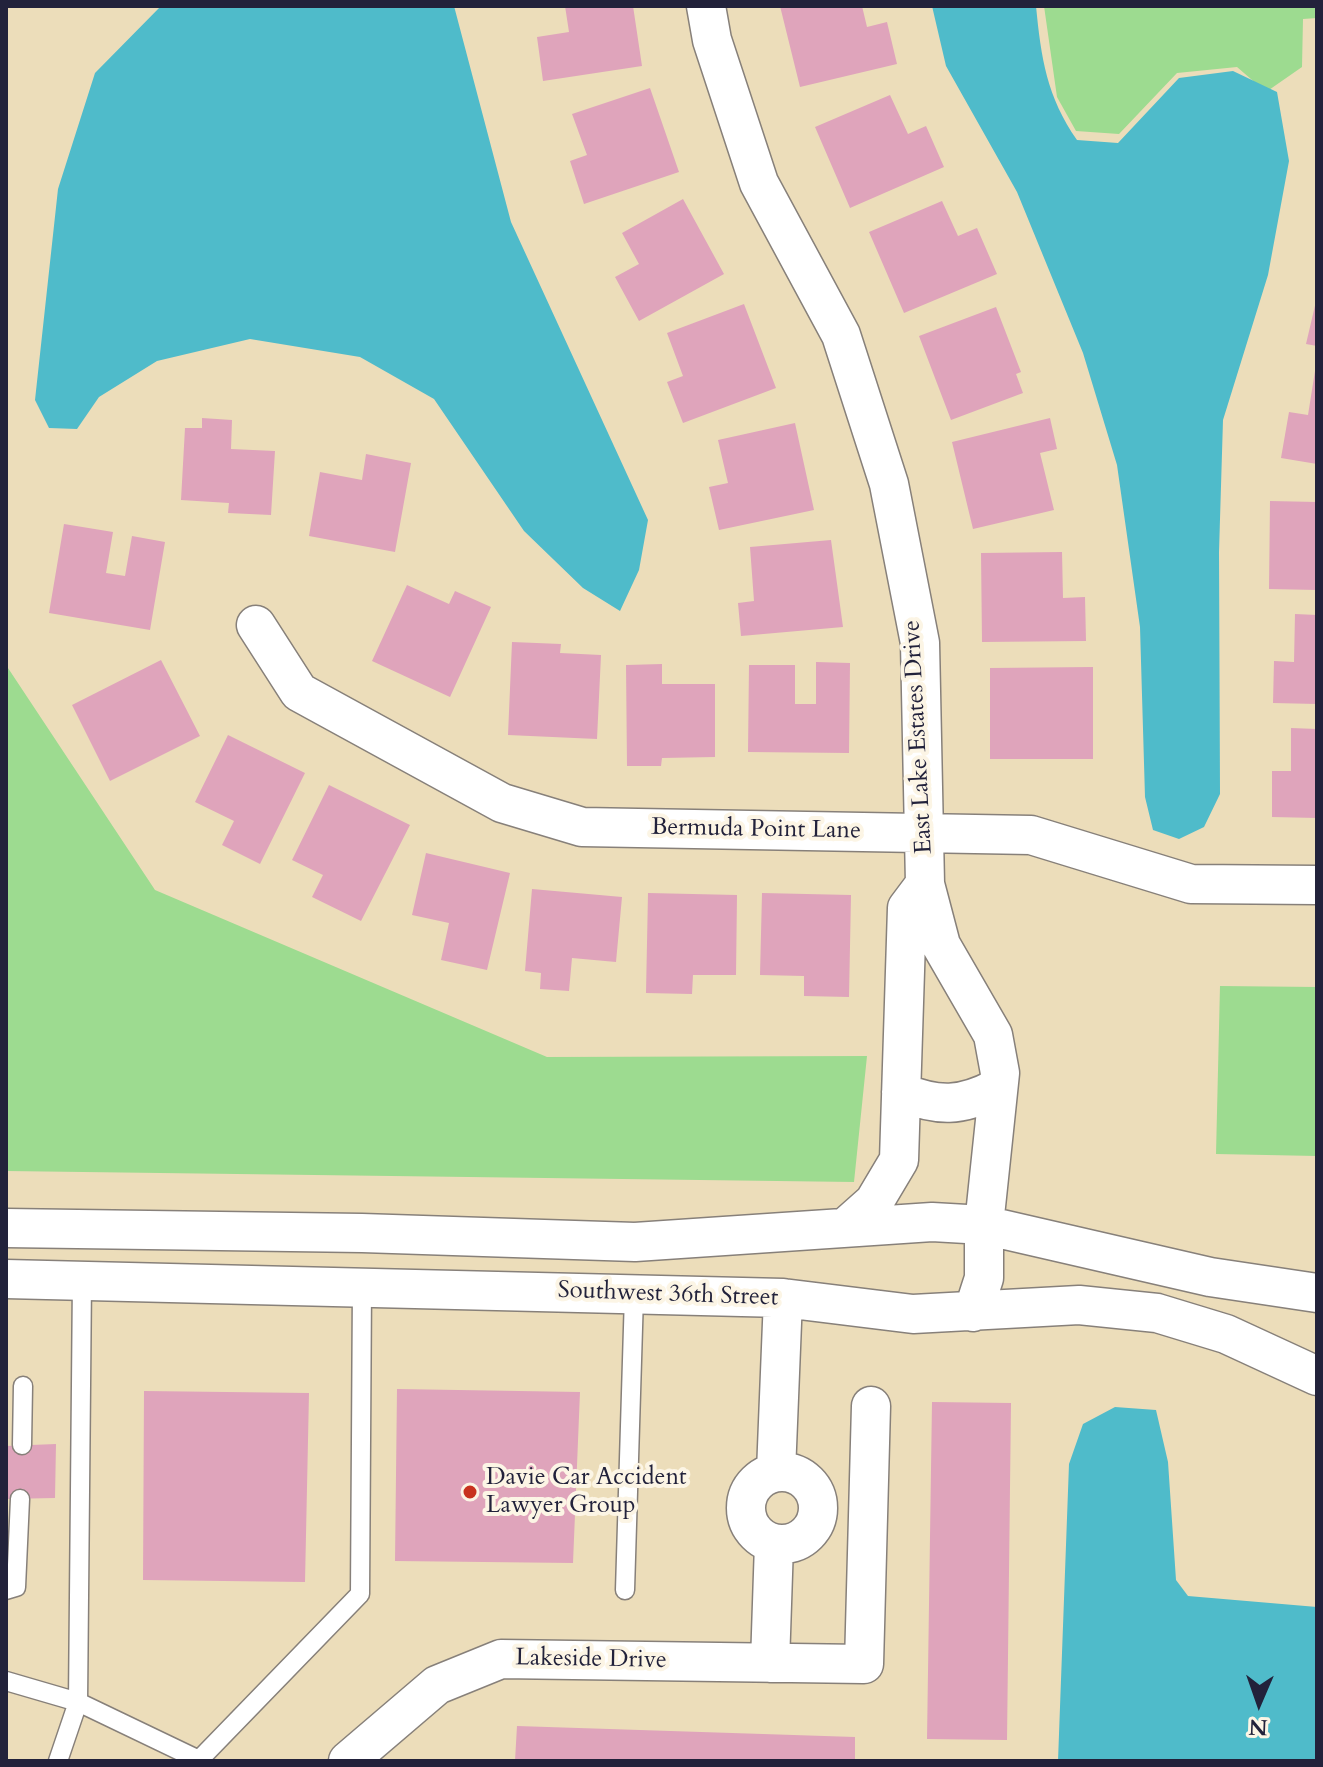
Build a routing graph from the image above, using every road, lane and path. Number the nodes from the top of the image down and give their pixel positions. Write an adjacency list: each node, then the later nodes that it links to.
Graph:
1 (706, 6): 3 (street, East Lake Estates Drive)
2 (256, 625): 3 (street, Bermuda Point Lane)
3 (926, 833): 4 (street, East Lake Estates Drive); 5 (street, Bermuda Point Lane)
4 (925, 884): 6 (street, East Lake Estates Drive); 7 (street, East Lake Estates Drive)
5 (1317, 885)
6 (997, 1088): 7 (street); 8 (street, East Lake Estates Drive)
7 (901, 1092): 9 (street, East Lake Estates Drive)
8 (984, 1225): 9 (street); 16 (street); 19 (street, East Lake Estates Drive)
9 (847, 1226): 12 (street)
10 (6, 1228): 11 (street)
11 (362, 1233): 12 (street); 15 (street)
12 (635, 1242): 17 (street)
13 (6, 1279): 14 (street, Southwest 36th Street)
14 (82, 1279): 15 (street, Southwest 36th Street); 31 (lane)
15 (362, 1286): 17 (street, Southwest 36th Street); 33 (lane)
16 (1317, 1293)
17 (634, 1295): 18 (street, Southwest 36th Street); 28 (lane)
18 (783, 1298): 19 (street, Southwest 36th Street); 24 (street)
19 (973, 1312): 20 (street, Southwest 36th Street)
20 (1317, 1376)
21 (23, 1386): 23 (lane)
22 (871, 1406): 29 (street, Lakeside Drive)
23 (22, 1445)
24 (776, 1472): 26 (street); 26 (street)
25 (20, 1499): 27 (lane)
26 (774, 1544): 29 (street)
27 (6, 1590)
28 (625, 1590)
29 (770, 1663): 34 (street, Lakeside Drive)
30 (6, 1681): 31 (lane)
31 (78, 1702): 32 (lane); 33 (lane)
32 (58, 1761)
33 (198, 1761)
34 (348, 1761)

